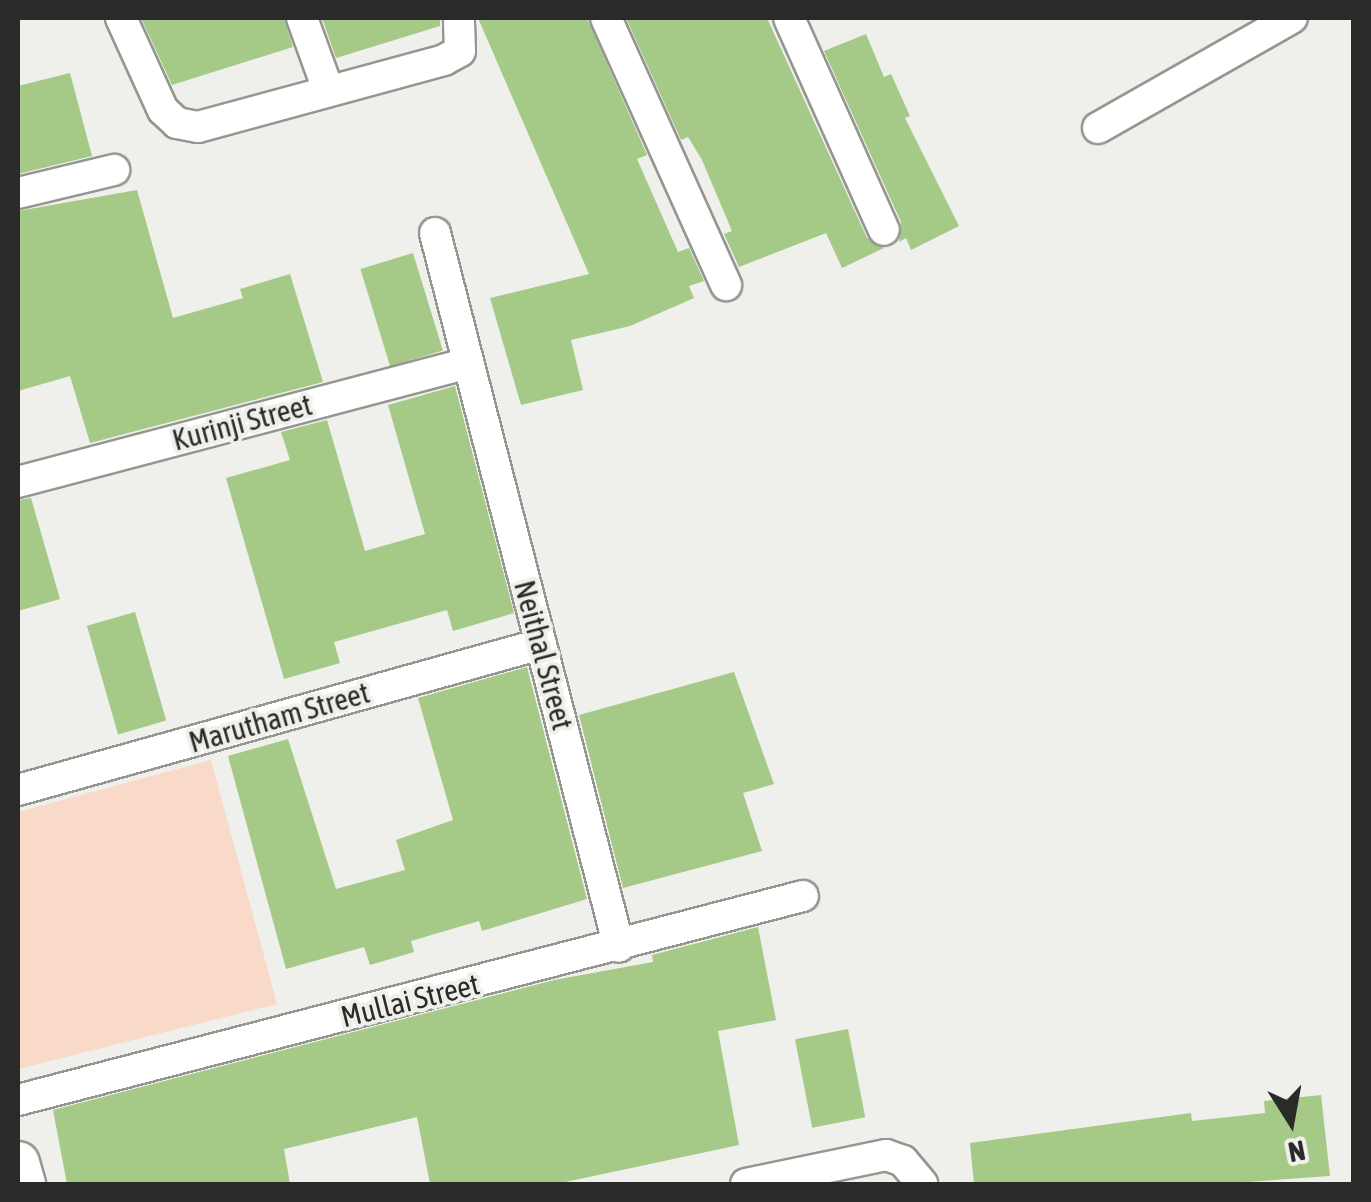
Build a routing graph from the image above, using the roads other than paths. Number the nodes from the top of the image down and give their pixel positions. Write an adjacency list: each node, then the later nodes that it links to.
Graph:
1 (121, 18): 7 (street)
2 (302, 18): 7 (street)
3 (460, 18): 7 (street)
4 (606, 18): 13 (street)
5 (789, 18): 11 (street)
6 (1292, 18): 8 (street)
7 (328, 90)
8 (1098, 128)
9 (114, 170): 10 (street)
10 (18, 193)
11 (884, 230)
12 (435, 233): 14 (street, Neithal Street)
13 (726, 285)
14 (467, 363): 15 (street, Kurinji Street); 16 (street, Neithal Street)
15 (18, 482)
16 (541, 644): 17 (street, Marutham Street); 19 (street, Neithal Street)
17 (18, 790)
18 (802, 896): 19 (street, Mullai Street)
19 (619, 947): 20 (street, Mullai Street)
20 (18, 1100)
21 (18, 1163): 22 (street)
22 (24, 1184)
23 (746, 1184): 24 (street)
24 (922, 1184)

